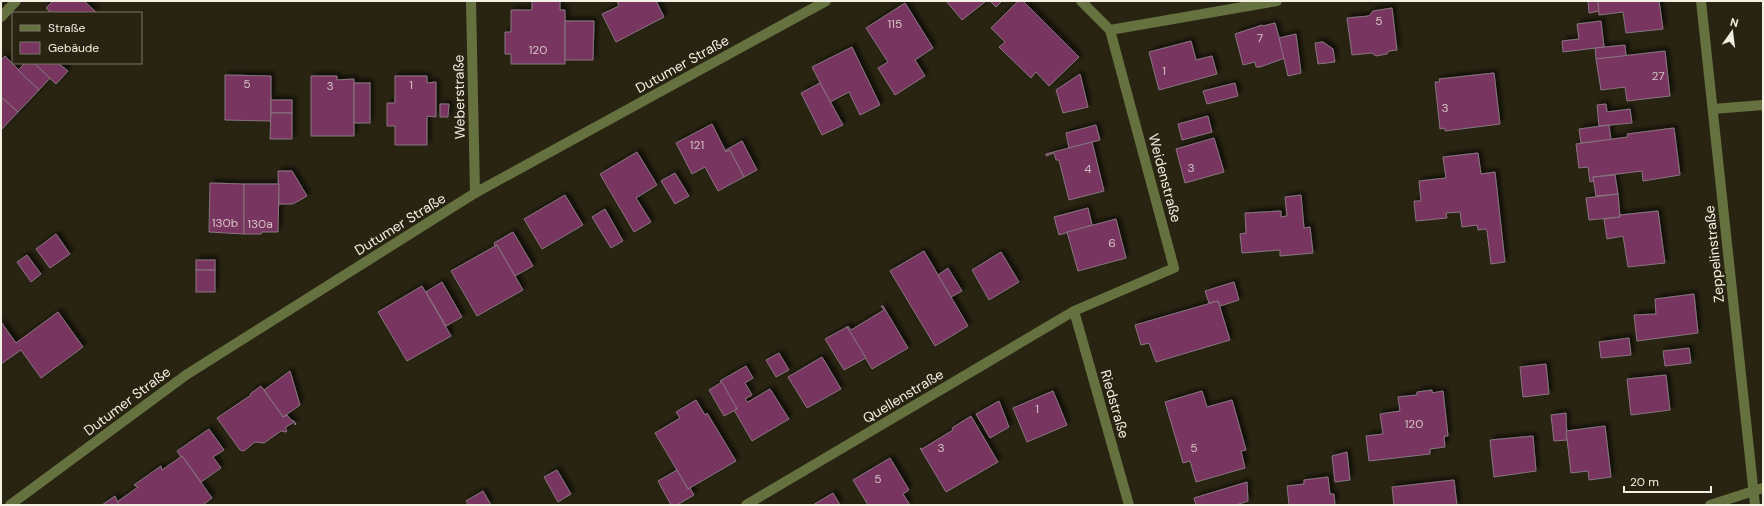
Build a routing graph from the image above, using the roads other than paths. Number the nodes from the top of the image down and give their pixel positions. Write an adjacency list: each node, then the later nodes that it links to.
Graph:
1 (16, 1): 7 (street)
2 (471, 1): 11 (street, Weberstraße)
3 (826, 1): 11 (street, Dutumer Straße)
4 (1081, 1): 8 (street, Weidenstraße)
5 (1277, 1): 8 (street)
6 (1701, 1): 10 (street, Zeppelinstraße)
7 (1, 17)
8 (1110, 30): 12 (street, Weidenstraße)
9 (1763, 105): 10 (street)
10 (1713, 109): 13 (street, Zeppelinstraße)
11 (475, 193): 14 (street, Dutumer Straße)
12 (1074, 311): 15 (street, Quellenstraße); 16 (street, Riedstraße)
13 (1758, 489): 17 (street); 18 (street, Zeppelinstraße)
14 (10, 505)
15 (746, 505)
16 (1129, 505)
17 (1710, 505)
18 (1755, 505)

